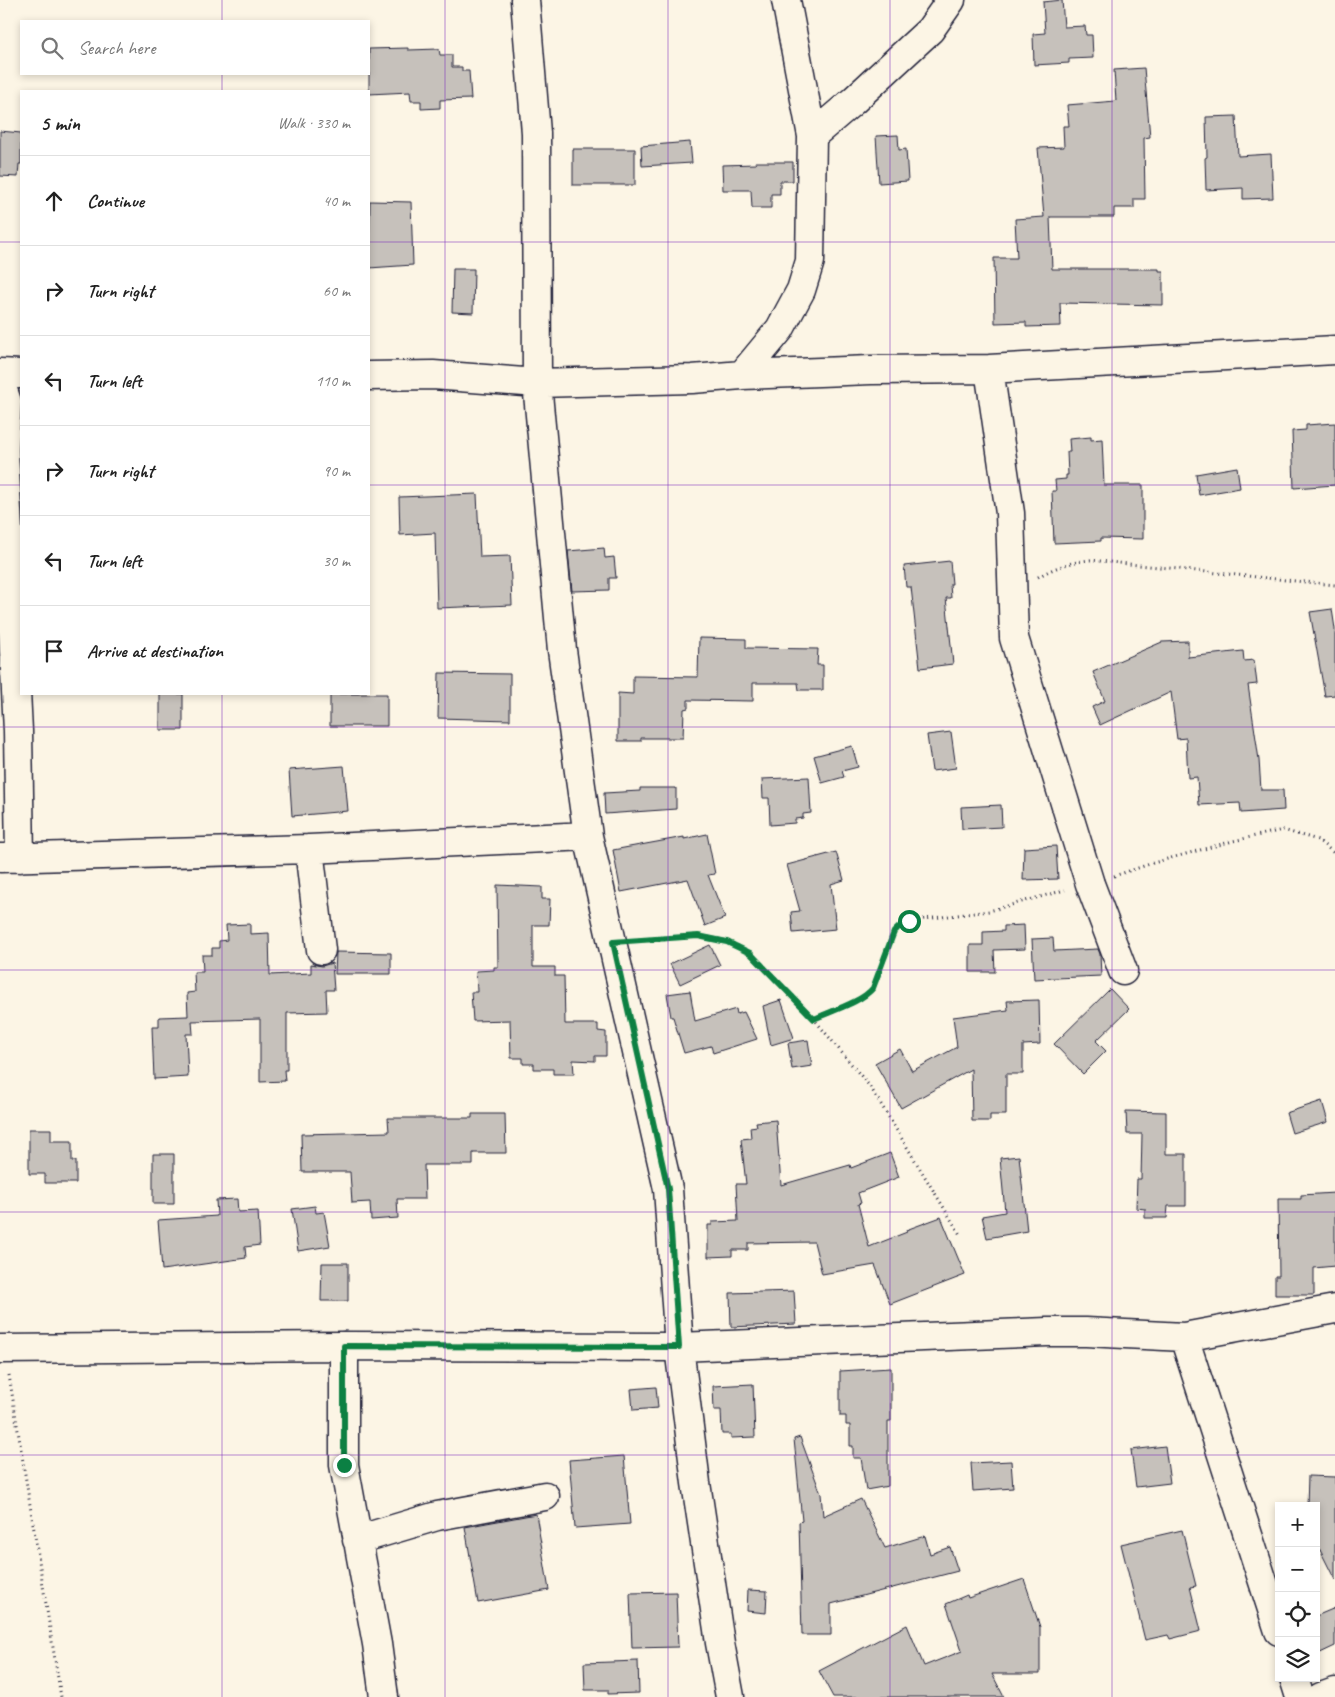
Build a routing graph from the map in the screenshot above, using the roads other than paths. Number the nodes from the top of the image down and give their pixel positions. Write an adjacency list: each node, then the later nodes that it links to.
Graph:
1 (525, 0): 11 (street)
2 (786, 0): 4 (street)
3 (951, 0): 4 (street)
4 (812, 136): 9 (street)
5 (1335, 350): 6 (street)
6 (989, 369): 9 (street); 17 (street)
7 (0, 373): 8 (street)
8 (20, 374)
9 (742, 375): 11 (street)
10 (370, 376): 11 (street)
11 (537, 383): 13 (street)
12 (0, 387): 15 (street)
13 (588, 836): 14 (street); 21 (street)
14 (309, 849): 15 (street); 16 (street)
15 (10, 858)
16 (321, 950)
17 (1122, 971)
18 (1335, 1309): 19 (street)
19 (1184, 1337): 21 (street); 25 (street)
20 (344, 1346): 21 (street); 22 (street); 24 (street)
21 (679, 1347): 29 (street)
22 (2, 1349)
23 (545, 1496): 24 (street)
24 (357, 1540): 28 (street)
25 (1275, 1619)
26 (1295, 1682): 30 (street)
27 (1335, 1692): 31 (street)
28 (384, 1697)
29 (730, 1697)
30 (1300, 1697)
31 (1321, 1697)

